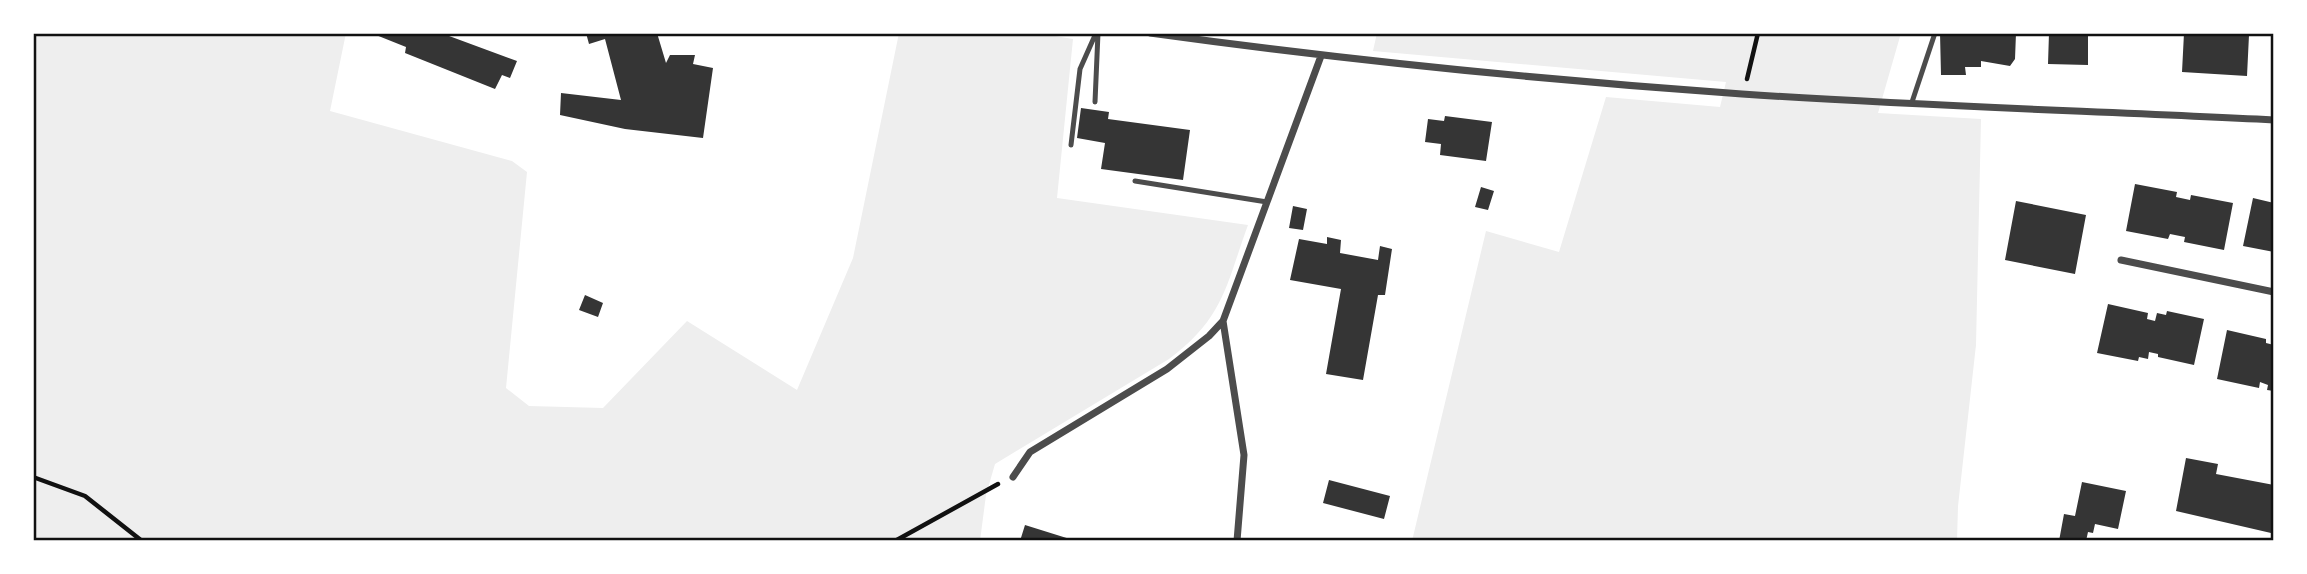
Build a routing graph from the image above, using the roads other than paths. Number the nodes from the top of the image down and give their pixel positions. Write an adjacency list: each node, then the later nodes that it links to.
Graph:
1 (1097, 33): 6 (lane); 8 (lane)
2 (1150, 33): 4 (street)
3 (1935, 33): 5 (lane)
4 (1321, 56): 5 (street); 10 (street)
5 (1912, 102): 7 (street)
6 (1095, 103)
7 (2274, 120)
8 (1071, 145)
9 (1135, 181): 10 (lane)
10 (1267, 202): 13 (street)
11 (2121, 260): 12 (street)
12 (2274, 292)
13 (1223, 321): 14 (street); 15 (street)
14 (1013, 477)
15 (1237, 541)

